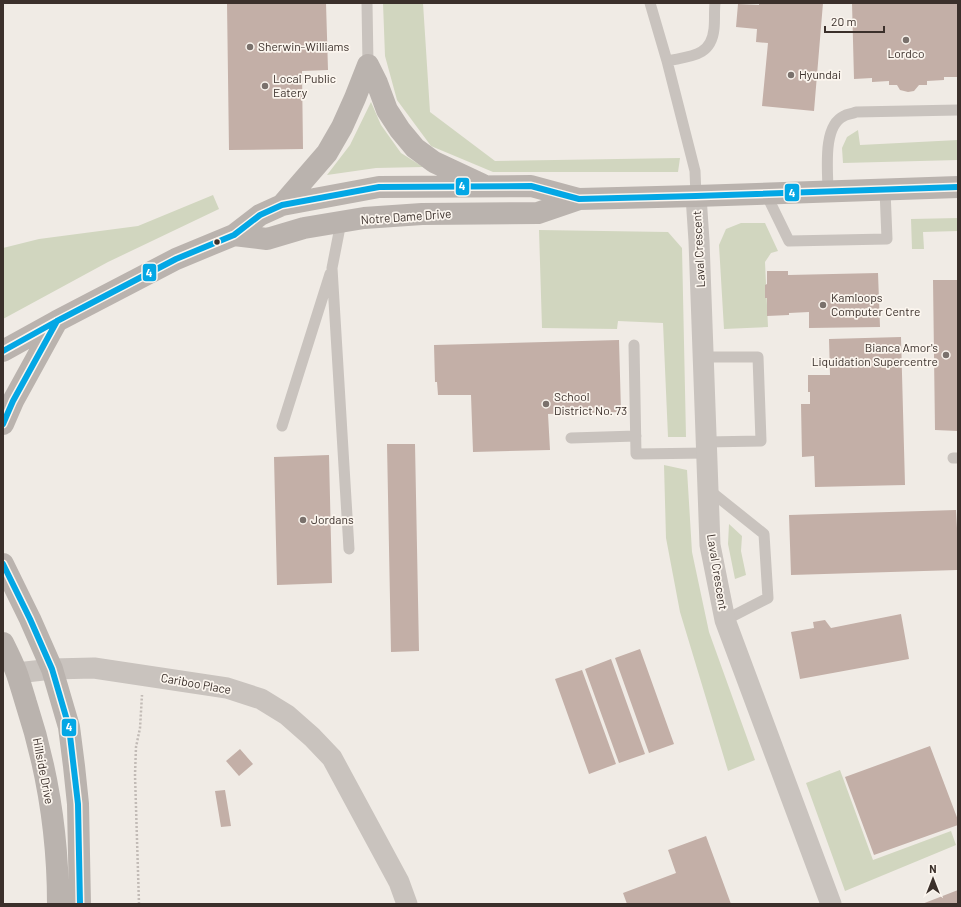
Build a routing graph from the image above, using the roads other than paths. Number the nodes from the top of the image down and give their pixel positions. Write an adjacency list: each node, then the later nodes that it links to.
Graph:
1 (367, 3): 5 (lane)
2 (650, 3): 4 (lane)
3 (715, 3): 4 (lane)
4 (667, 61): 12 (lane)
5 (368, 65): 7 (street); 14 (street)
6 (958, 110): 10 (lane)
7 (485, 186): 13 (street, Notre Dame Drive); 14 (street, Notre Dame Drive)
8 (958, 187): 9 (street, Notre Dame Drive)
9 (885, 190): 10 (street, Notre Dame Drive); 11 (lane)
10 (828, 192): 11 (street, Notre Dame Drive)
11 (766, 194): 12 (street, Notre Dame Drive)
12 (696, 196): 13 (street, Notre Dame Drive); 21 (street, Laval Crescent)
13 (579, 199): 15 (street, Notre Dame Drive)
14 (282, 205): 16 (street, Notre Dame Drive)
15 (340, 222): 16 (street, Notre Dame Drive); 17 (lane)
16 (234, 235): 18 (street, Notre Dame Drive)
17 (332, 268): 23 (lane); 28 (lane)
18 (57, 321): 20 (street, Notre Dame Drive); 22 (street)
19 (634, 345): 24 (lane)
20 (3, 351)
21 (703, 357): 26 (street, Laval Crescent); 26 (lane)
22 (3, 424)
23 (282, 426)
24 (636, 436): 25 (lane); 26 (lane)
25 (571, 438)
26 (706, 448): 27 (street, Laval Crescent)
27 (709, 490): 30 (street, Laval Crescent); 30 (lane)
28 (349, 549)
29 (3, 564): 32 (street)
30 (725, 620): 37 (street, Laval Crescent)
31 (3, 643): 33 (street, Hillside Drive)
32 (52, 669): 33 (street, Cariboo Place); 35 (street); 36 (street, Cariboo Place)
33 (17, 673): 34 (street, Hillside Drive)
34 (58, 904)
35 (80, 904)
36 (407, 904)
37 (831, 904)

